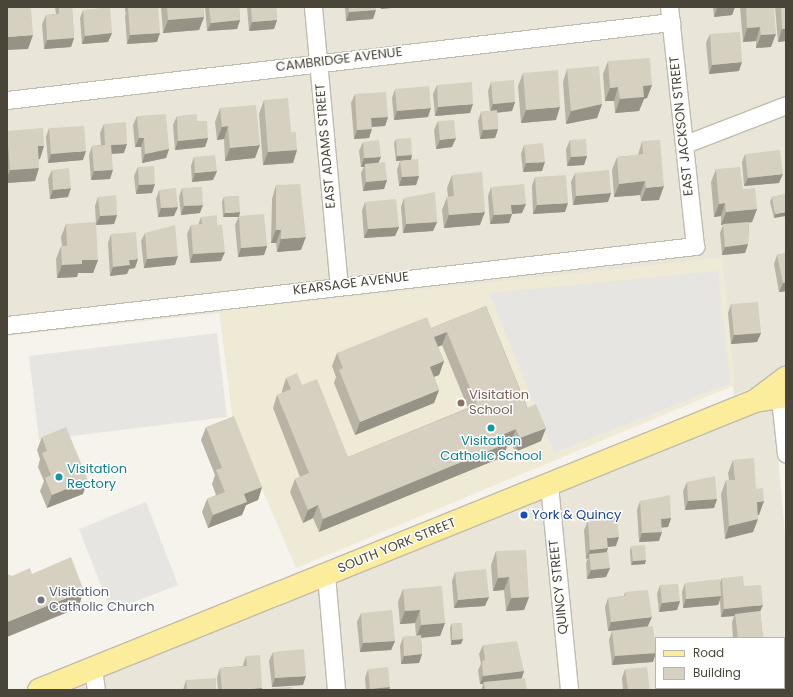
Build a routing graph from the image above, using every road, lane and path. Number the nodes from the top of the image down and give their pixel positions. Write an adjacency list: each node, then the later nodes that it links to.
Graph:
1 (313, 7): 3 (street, EAST ADAMS STREET)
2 (670, 14): 3 (street, CAMBRIDGE AVENUE); 6 (street, EAST JACKSON STREET)
3 (318, 62): 4 (street, CAMBRIDGE AVENUE); 8 (street, EAST ADAMS STREET)
4 (7, 100)
5 (786, 105): 6 (street)
6 (685, 144): 7 (street, EAST JACKSON STREET)
7 (695, 246): 8 (street, KEARSAGE AVENUE)
8 (339, 285): 9 (street, KEARSAGE AVENUE)
9 (7, 325)
10 (784, 391): 11 (street); 12 (main road, SOUTH YORK STREET)
11 (786, 454)
12 (549, 485): 13 (main road, SOUTH YORK STREET); 18 (street, QUINCY STREET)
13 (326, 575): 14 (main road, SOUTH YORK STREET); 17 (street)
14 (93, 668): 15 (main road, SOUTH YORK STREET); 16 (street)
15 (39, 690)
16 (96, 690)
17 (336, 690)
18 (569, 690)

